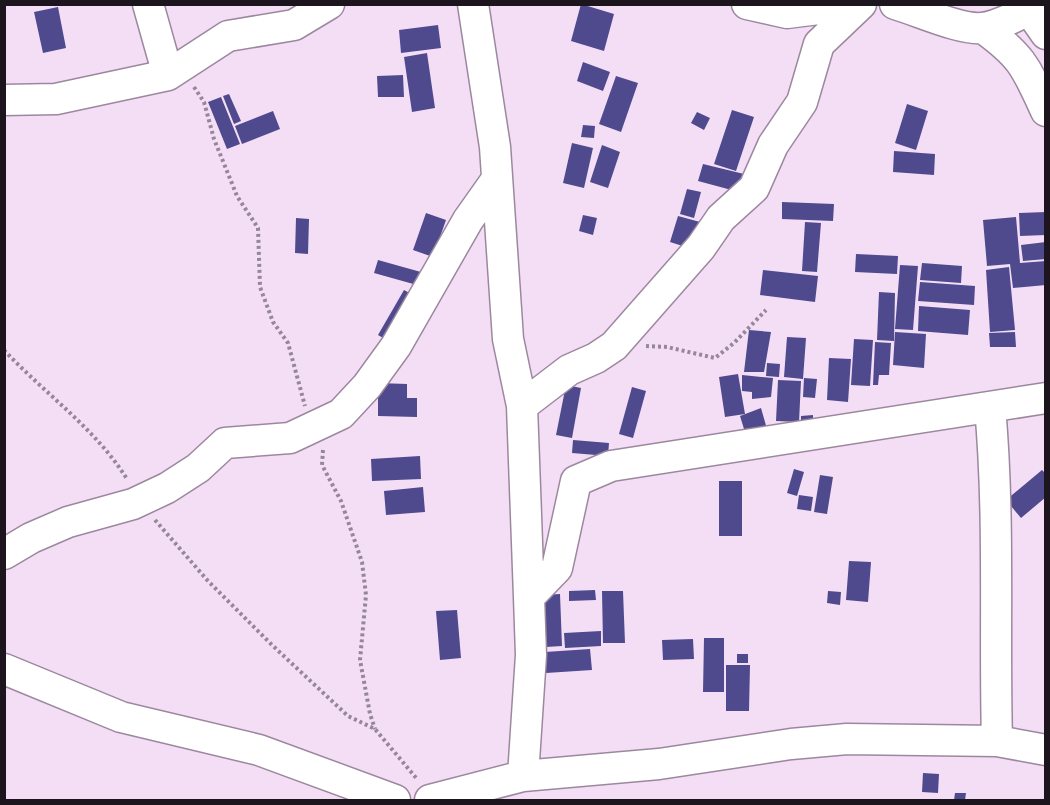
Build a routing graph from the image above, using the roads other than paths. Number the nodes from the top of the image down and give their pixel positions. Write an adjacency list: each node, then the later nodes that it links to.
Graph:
1 (148, 4): 11 (street)
2 (329, 4): 11 (street)
3 (473, 4): 14 (street)
4 (747, 4): 5 (street)
5 (860, 4): 16 (street)
6 (895, 4): 8 (street)
7 (1035, 13): 8 (street)
8 (983, 28): 9 (street)
9 (1011, 48): 10 (street); 13 (street)
10 (1046, 64)
11 (172, 73): 12 (street)
12 (4, 100)
13 (1046, 111)
14 (497, 179): 16 (street); 18 (street)
15 (1046, 398): 17 (street)
16 (522, 406): 19 (street)
17 (990, 407): 19 (street); 21 (street)
18 (4, 554)
19 (529, 597): 23 (street)
20 (4, 669): 24 (street)
21 (997, 741): 22 (street); 23 (street)
22 (1046, 750)
23 (523, 776): 25 (street)
24 (389, 800)
25 (432, 800)

